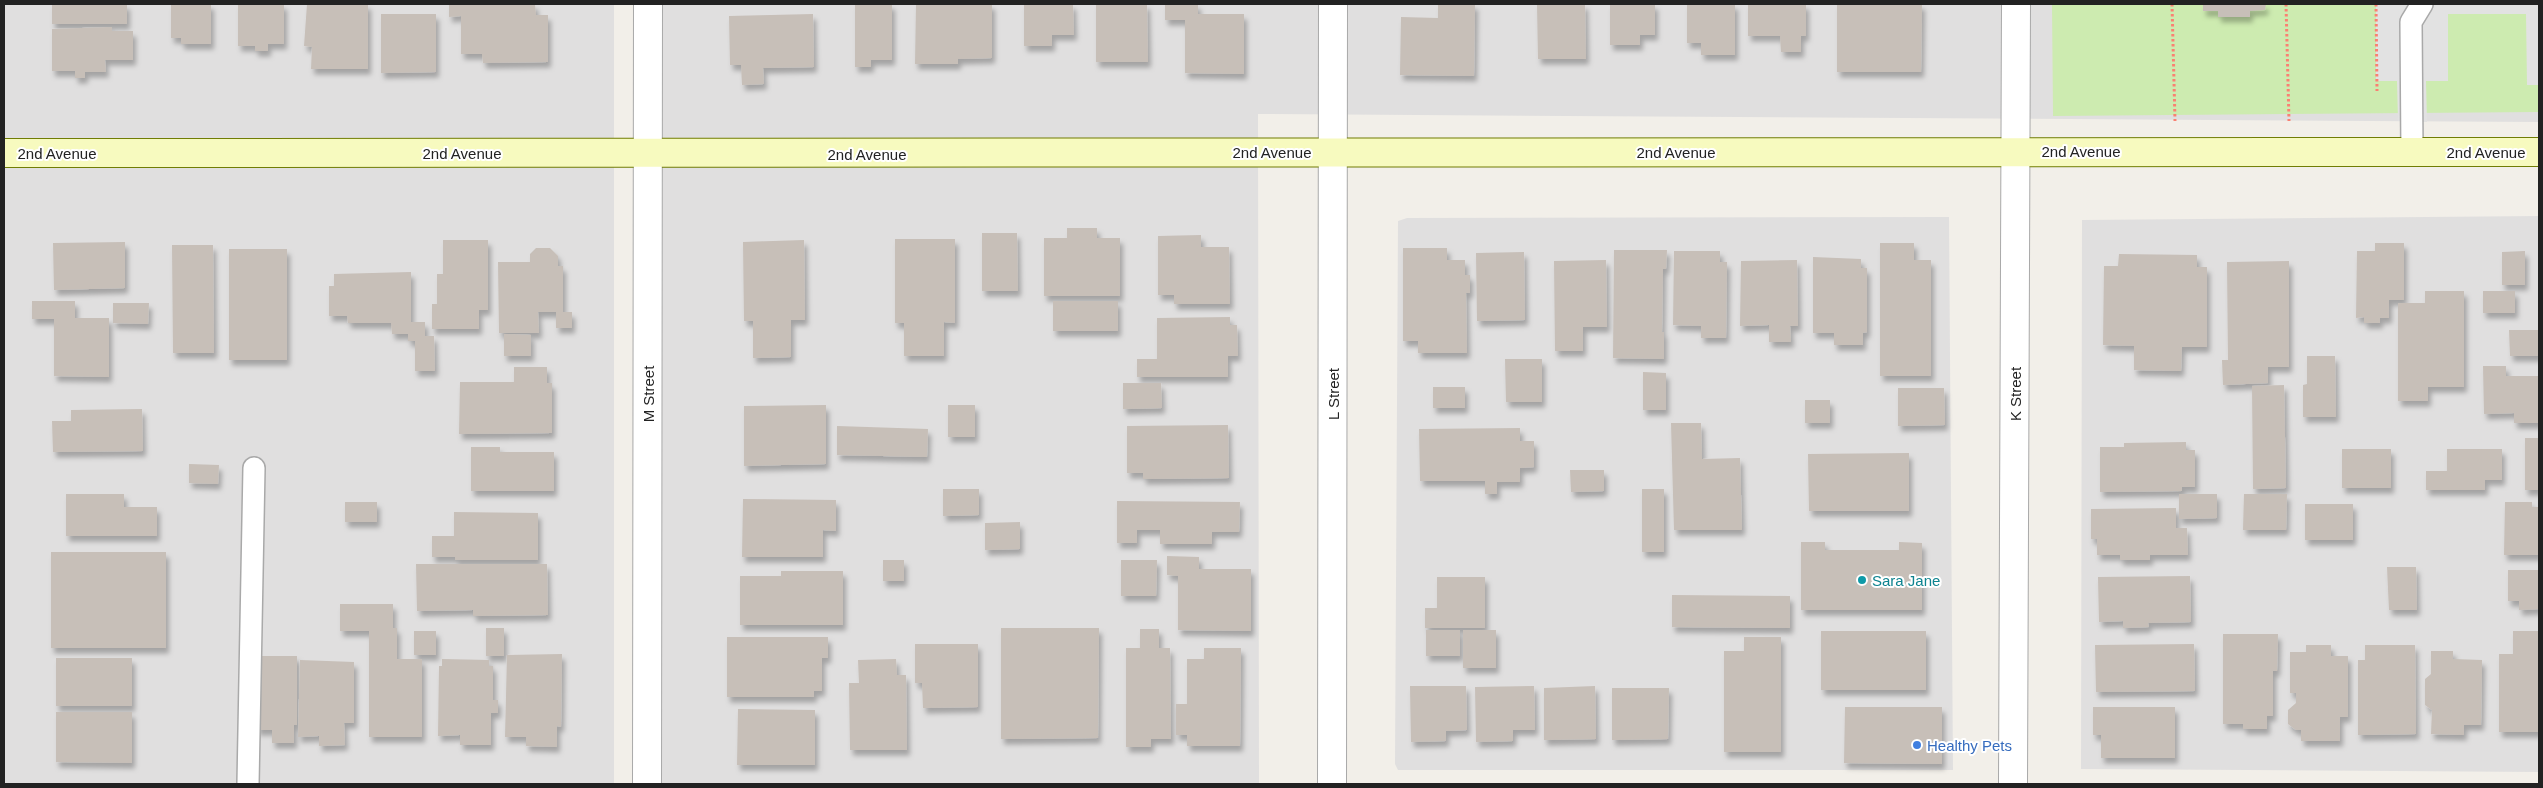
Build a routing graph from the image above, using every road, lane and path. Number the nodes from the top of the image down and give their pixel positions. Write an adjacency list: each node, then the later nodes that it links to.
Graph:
1 (648, 4): 16 (street, M Street)
2 (1333, 4): 12 (street, L Street)
3 (2016, 4): 9 (street, K Street)
4 (2172, 4): 10 (path)
5 (2286, 4): 11 (path)
6 (2376, 4): 8 (path)
7 (2422, 4): 13 (lane)
8 (2377, 91)
9 (2016, 151): 10 (street, 2nd Avenue); 12 (street, 2nd Avenue); 21 (street, K Street)
10 (2176, 151): 11 (street, 2nd Avenue)
11 (2289, 151): 13 (street, 2nd Avenue)
12 (1332, 152): 16 (street, 2nd Avenue); 20 (street, L Street)
13 (2412, 152): 14 (street, 2nd Avenue)
14 (2539, 152)
15 (4, 153): 16 (street, 2nd Avenue)
16 (648, 154): 19 (street, M Street)
17 (254, 468): 18 (lane)
18 (248, 784)
19 (647, 784)
20 (1332, 784)
21 (2014, 784)

